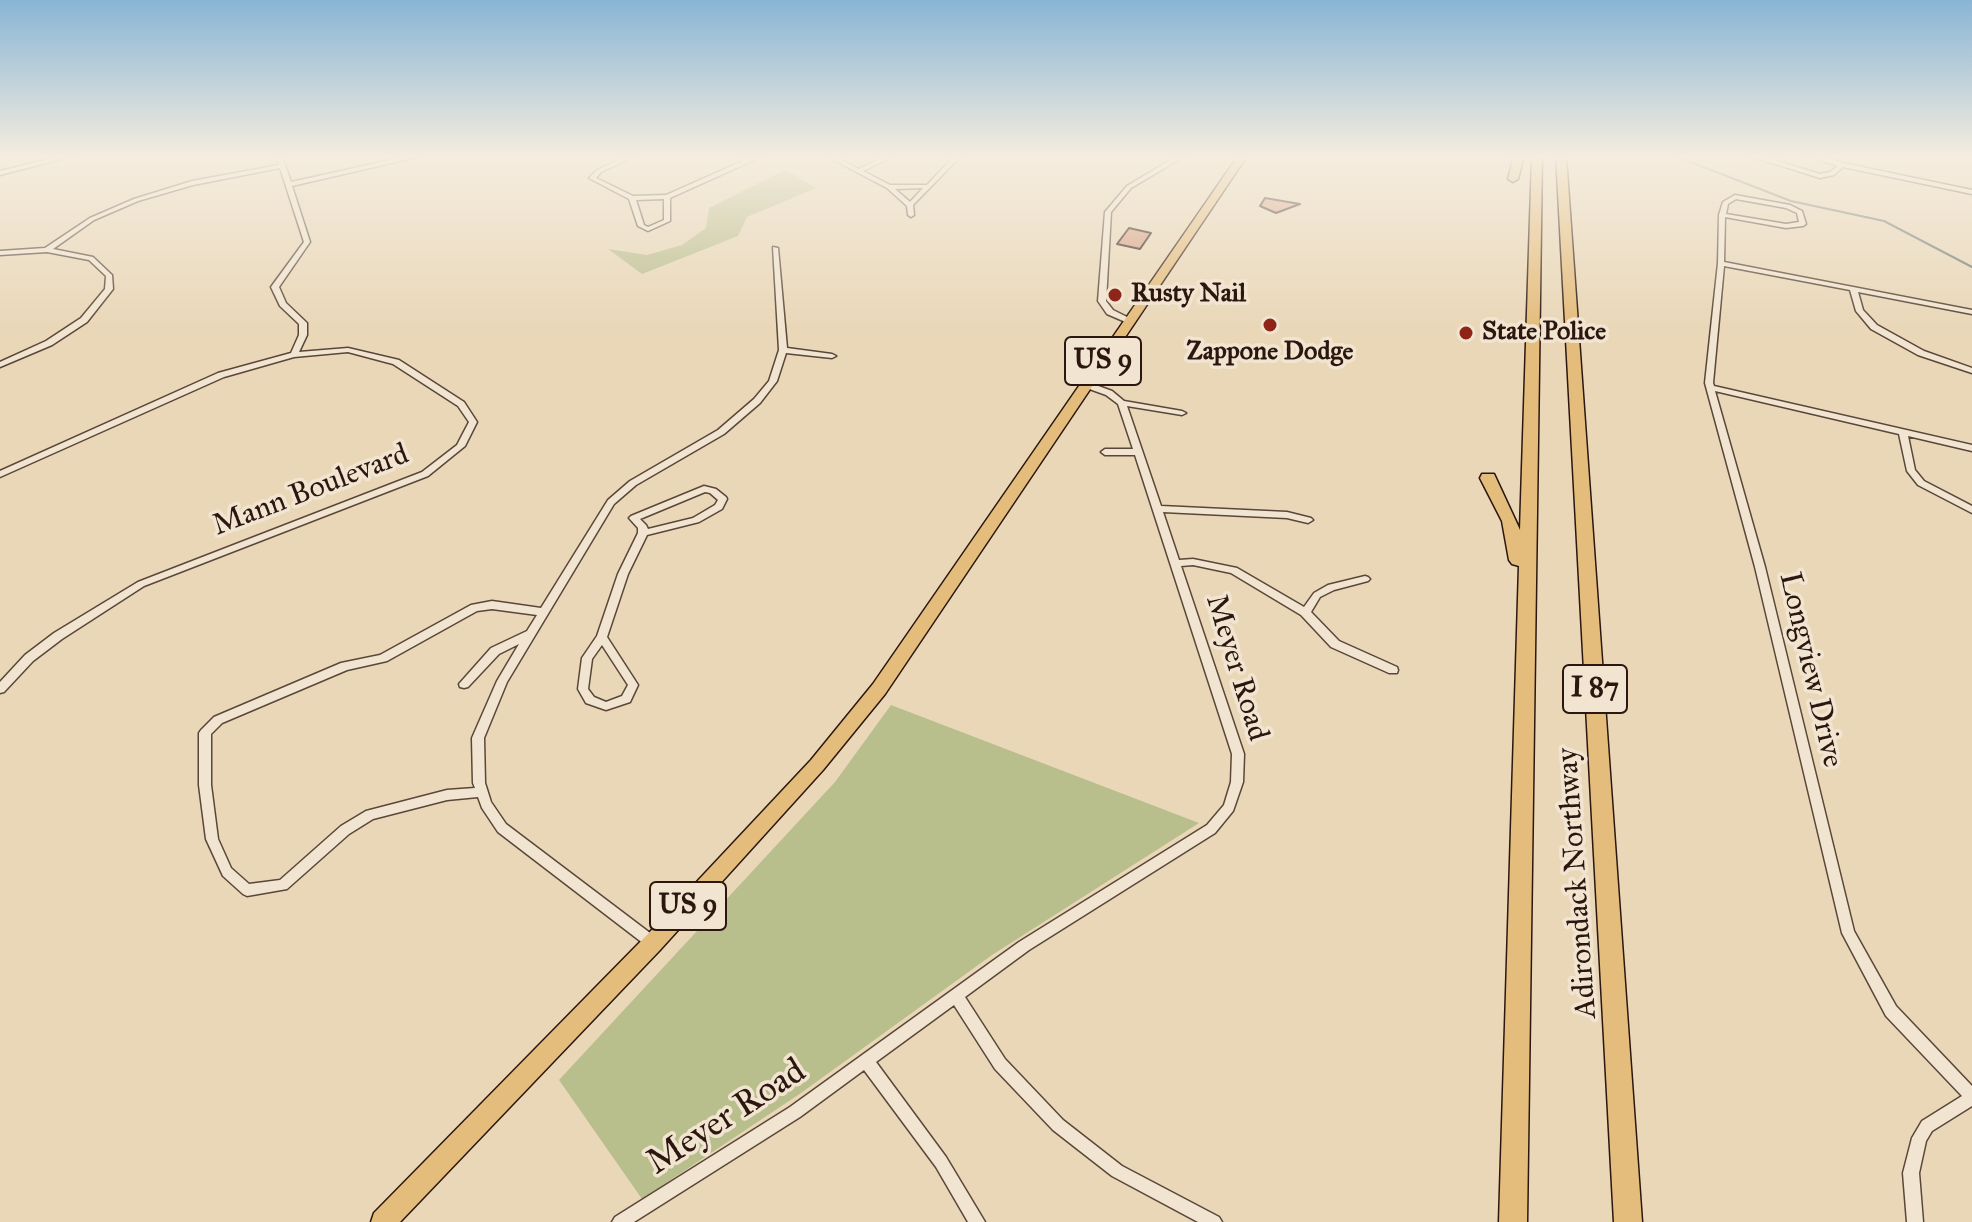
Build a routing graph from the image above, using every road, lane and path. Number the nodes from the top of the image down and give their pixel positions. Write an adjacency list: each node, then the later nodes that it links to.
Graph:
1 (106, 213): 12 (street)
2 (299, 213): 19 (street)
3 (637, 213): 4 (street)
4 (667, 213)
5 (1108, 213): 17 (street)
6 (1204, 213): 17 (main road, US 9)
7 (1535, 213): 43 (highway, Adirondack Northway / I 87)
8 (1565, 213): 57 (highway, Adirondack Northway / I 87)
9 (1798, 213): 10 (street)
10 (1722, 215): 14 (street, Longview Drive)
11 (775, 248): 18 (street)
12 (47, 250): 13 (street); 21 (street)
13 (0, 253)
14 (1721, 263): 15 (street); 24 (street, Longview Drive)
15 (1853, 288): 16 (street); 22 (street)
16 (1972, 312)
17 (1131, 321): 23 (main road, US 9)
18 (783, 350): 20 (street); 39 (street)
19 (294, 355): 31 (street, Mann Boulevard); 46 (street, Mann Boulevard)
20 (832, 356)
21 (0, 365)
22 (1972, 371)
23 (1087, 385): 25 (street); 48 (main road, US 9)
24 (1712, 388): 27 (street); 51 (street, Longview Drive)
25 (1122, 403): 26 (street); 30 (street, Meyer Road)
26 (1182, 413)
27 (1903, 432): 28 (street); 34 (street)
28 (1972, 448)
29 (1105, 452): 30 (street)
30 (1138, 452): 33 (street, Meyer Road)
31 (0, 474)
32 (1488, 478): 43 (highway)
33 (1157, 509): 35 (street); 37 (street, Meyer Road)
34 (1972, 510)
35 (1308, 520)
36 (643, 533): 36 (street); 42 (street)
37 (1176, 563): 40 (street); 49 (street, Meyer Road)
38 (1365, 579): 40 (street)
39 (544, 612): 41 (street); 47 (street)
40 (1305, 612): 44 (street)
41 (530, 634): 45 (street); 47 (street)
42 (602, 637): 42 (street)
43 (1524, 639): 56 (highway, Adirondack Northway / I 87)
44 (1393, 670)
45 (464, 684)
46 (0, 689)
47 (482, 792): 48 (street)
48 (653, 943): 52 (main road, US 9)
49 (956, 996): 50 (street, Meyer Road); 55 (street)
50 (866, 1061): 53 (street, Meyer Road); 54 (street)
51 (1972, 1097): 58 (street)
52 (383, 1222)
53 (620, 1222)
54 (977, 1222)
55 (1214, 1222)
56 (1513, 1222)
57 (1628, 1222)
58 (1915, 1222)

